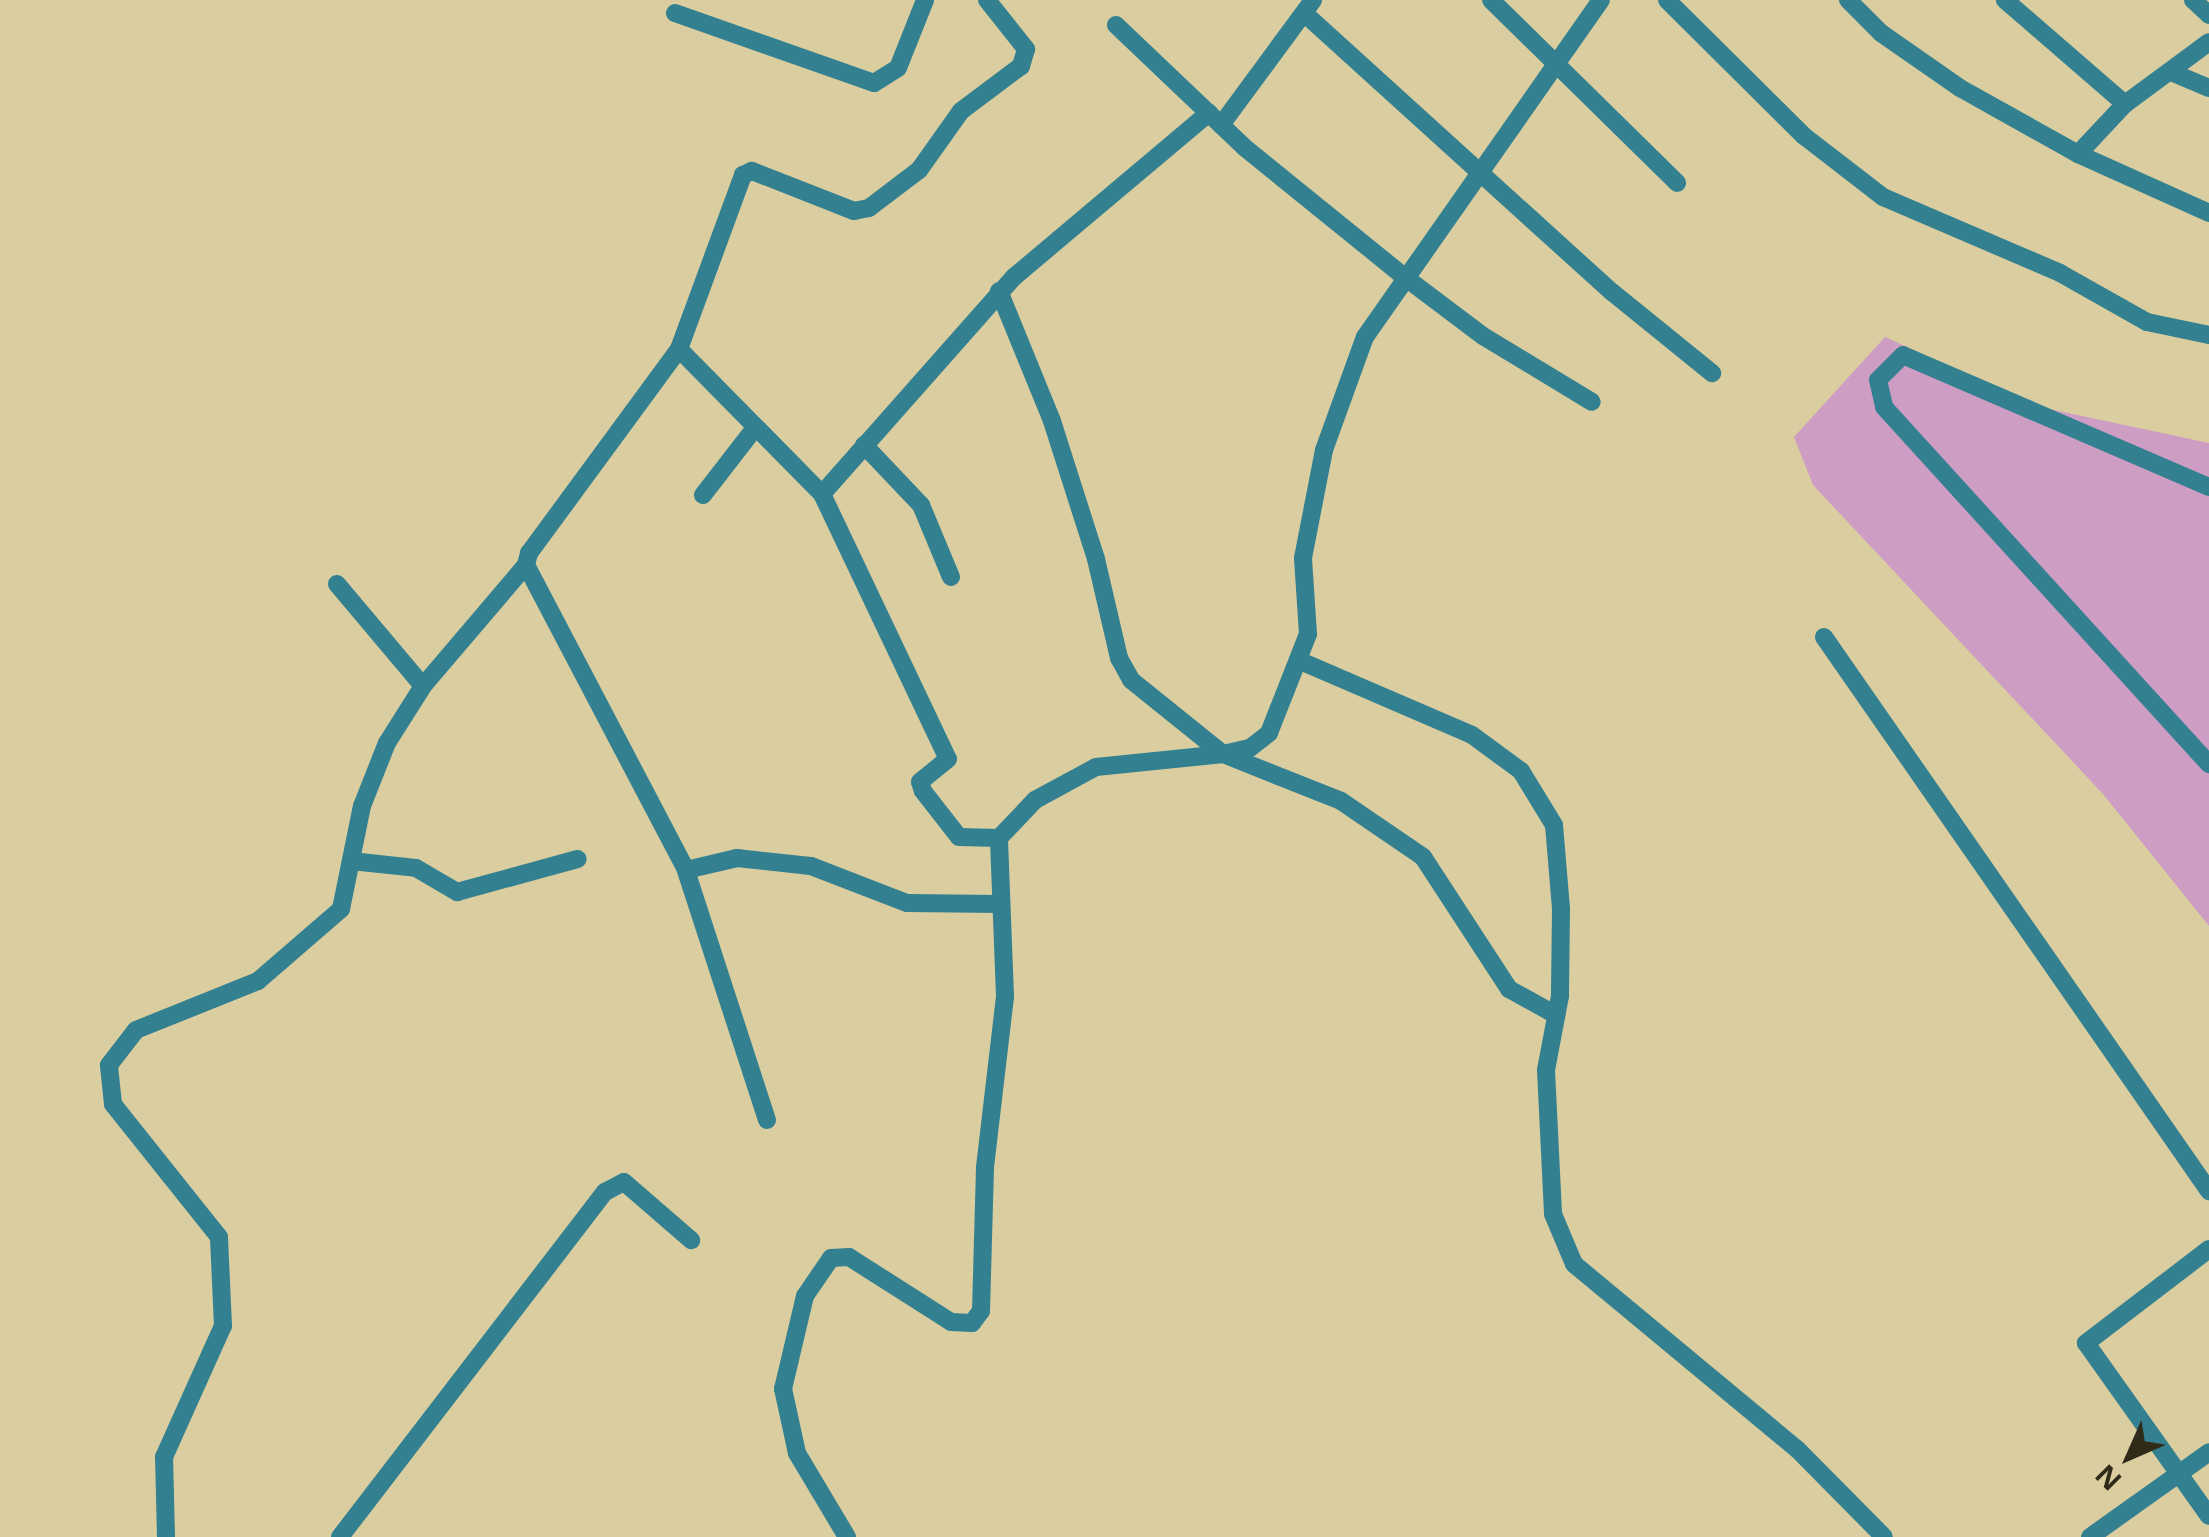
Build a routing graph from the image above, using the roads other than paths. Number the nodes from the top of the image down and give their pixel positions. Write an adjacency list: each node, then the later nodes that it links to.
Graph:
1 (924, 0): 10 (street)
2 (986, 0): 26 (street)
3 (1492, 0): 14 (street)
4 (1600, 0): 14 (street)
5 (1668, 0): 25 (street)
6 (1848, 0): 19 (street)
7 (2005, 0): 17 (street)
8 (2193, 0): 11 (street)
9 (1309, 6): 18 (street); 20 (street)
10 (675, 13)
11 (2209, 14)
12 (1116, 25): 18 (street)
13 (2209, 42): 15 (street)
14 (1556, 66): 20 (street); 21 (street)
15 (2171, 72): 16 (street); 17 (street)
16 (2209, 88)
17 (2125, 104): 19 (street)
18 (1215, 119): 23 (street); 24 (street)
19 (2078, 154): 22 (street)
20 (1483, 172): 23 (street); 27 (street)
21 (1677, 183)
22 (2209, 213)
23 (1406, 278): 28 (street); 38 (street)
24 (999, 292): 30 (street); 40 (street)
25 (2209, 335)
26 (679, 349): 29 (street); 34 (street)
27 (1712, 374)
28 (1592, 402)
29 (755, 428): 32 (street); 33 (street)
30 (864, 445): 32 (street); 35 (street)
31 (2209, 486): 41 (street)
32 (822, 494): 42 (street)
33 (703, 495)
34 (526, 565): 39 (street); 45 (street)
35 (951, 577)
36 (337, 584): 39 (street)
37 (1824, 637): 49 (street)
38 (1298, 660): 40 (street); 47 (street)
39 (422, 686): 44 (street)
40 (1223, 754): 42 (street); 47 (street)
41 (2209, 764)
42 (999, 838): 46 (street)
43 (578, 859): 44 (street)
44 (350, 861): 55 (street)
45 (686, 870): 46 (street); 48 (street)
46 (999, 904): 57 (street)
47 (1556, 1015): 58 (street)
48 (767, 1120)
49 (2209, 1191)
50 (691, 1240): 56 (street)
51 (2209, 1249): 53 (street)
52 (2209, 1452): 53 (street)
53 (2175, 1475): 54 (street); 59 (street)
54 (2209, 1516)
55 (166, 1537)
56 (340, 1537)
57 (847, 1537)
58 (1884, 1537)
59 (2090, 1537)

